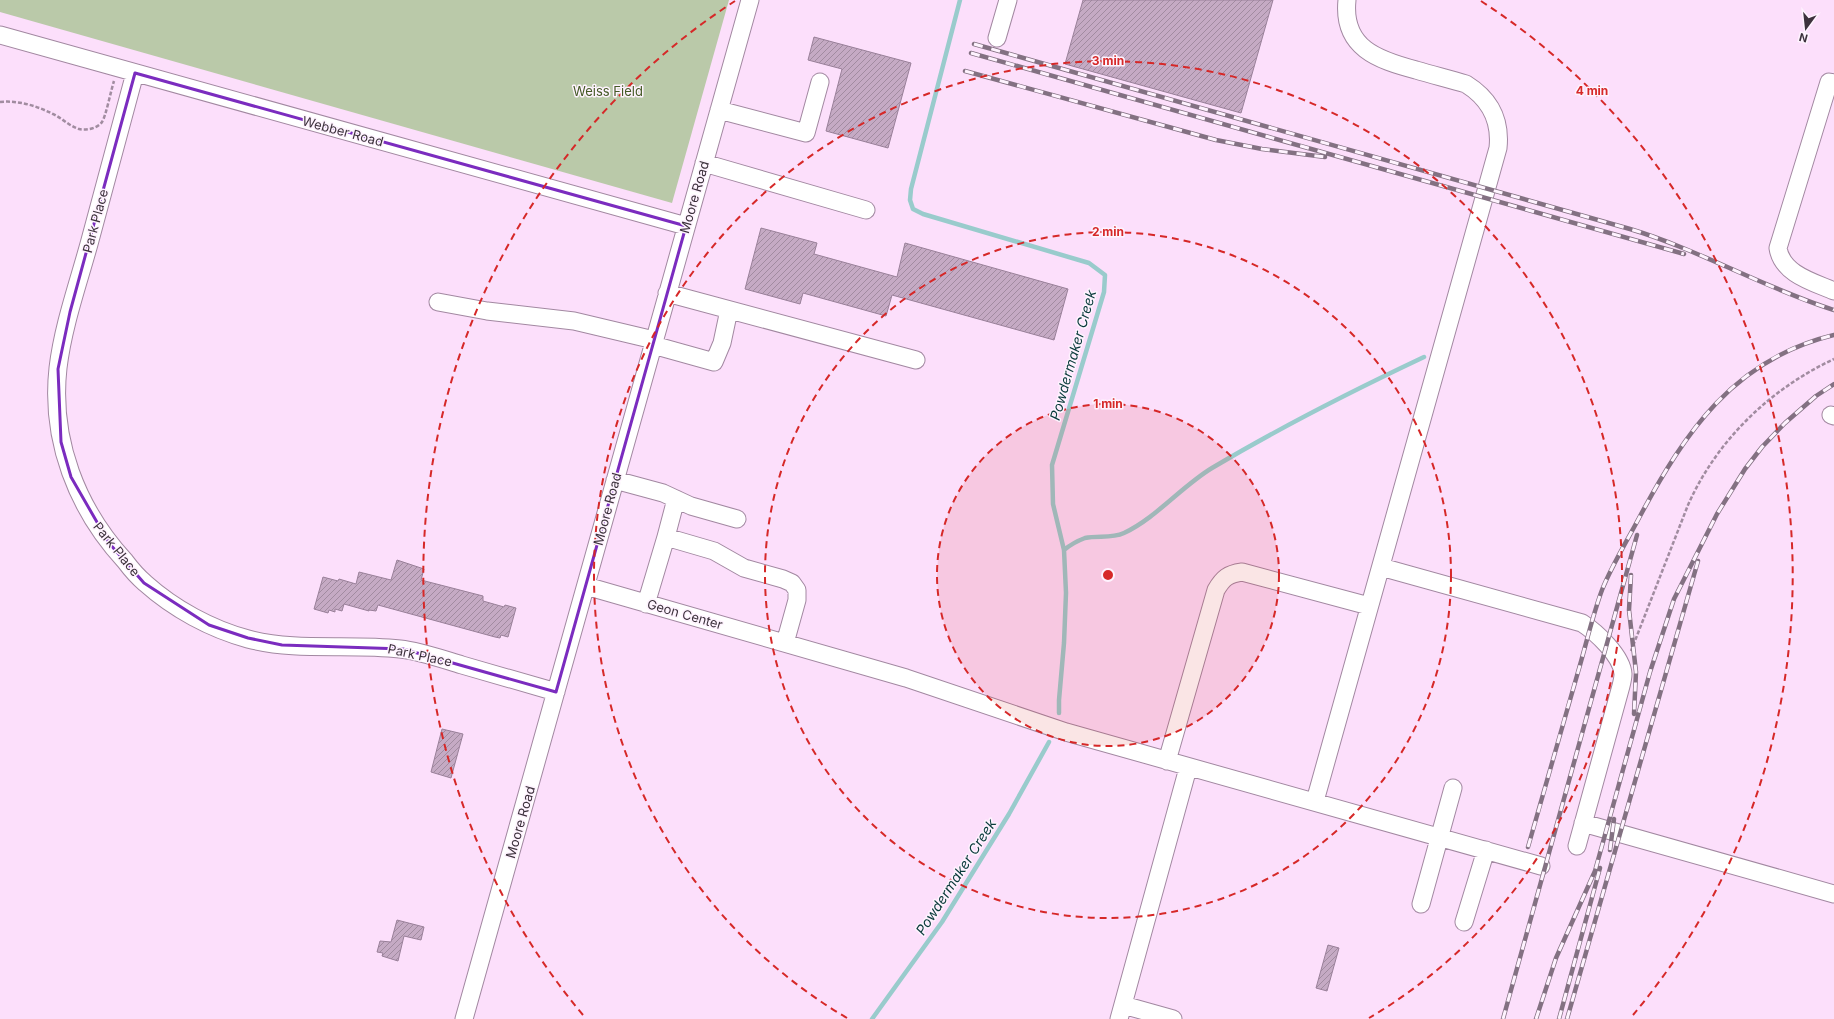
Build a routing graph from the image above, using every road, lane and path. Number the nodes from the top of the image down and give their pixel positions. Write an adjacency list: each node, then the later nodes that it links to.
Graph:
1 (750, 0): 11 (street, Moore Road)
2 (1008, 0): 5 (street)
3 (1347, 0): 26 (street)
4 (0, 35): 6 (street, Webber Road)
5 (997, 38)
6 (117, 68): 7 (street, Webber Road); 10 (path)
7 (135, 73): 14 (street, Webber Road); 32 (street, Park Place)
8 (820, 82): 11 (street)
9 (1834, 83): 15 (street)
10 (0, 102)
11 (719, 110): 12 (street, Moore Road)
12 (704, 163): 13 (street); 14 (street, Moore Road)
13 (866, 210)
14 (686, 226): 16 (street, Moore Road)
15 (1834, 291)
16 (667, 293): 18 (street); 19 (street, Moore Road)
17 (438, 302): 19 (street)
18 (729, 310): 19 (street); 20 (street)
19 (653, 343): 22 (street, Moore Road)
20 (916, 360)
21 (1834, 360): 31 (path)
22 (615, 480): 23 (street); 27 (street, Moore Road)
23 (676, 499): 24 (street); 25 (street)
24 (736, 519)
25 (666, 538): 28 (street); 30 (street)
26 (1380, 567): 29 (street); 31 (street)
27 (586, 586): 28 (street, Geon Center); 32 (street, Moore Road)
28 (646, 604): 30 (street, Geon Center)
29 (1369, 606): 33 (street); 36 (street)
30 (785, 642): 33 (street, Geon Center)
31 (1623, 673): 37 (street)
32 (556, 692): 46 (street, Moore Road)
33 (1167, 761): 34 (street, Geon Center)
34 (1188, 768): 36 (street, Geon Center); 45 (street)
35 (1454, 788): 38 (street)
36 (1315, 801): 38 (street, Geon Center)
37 (1583, 823): 39 (street); 42 (street)
38 (1440, 837): 40 (street, Geon Center); 43 (street)
39 (1577, 846)
40 (1486, 850): 41 (street, Geon Center); 44 (street)
41 (1541, 866)
42 (1834, 894)
43 (1421, 904)
44 (1464, 922)
45 (1121, 1012): 47 (street)
46 (464, 1019)
47 (1173, 1019)

